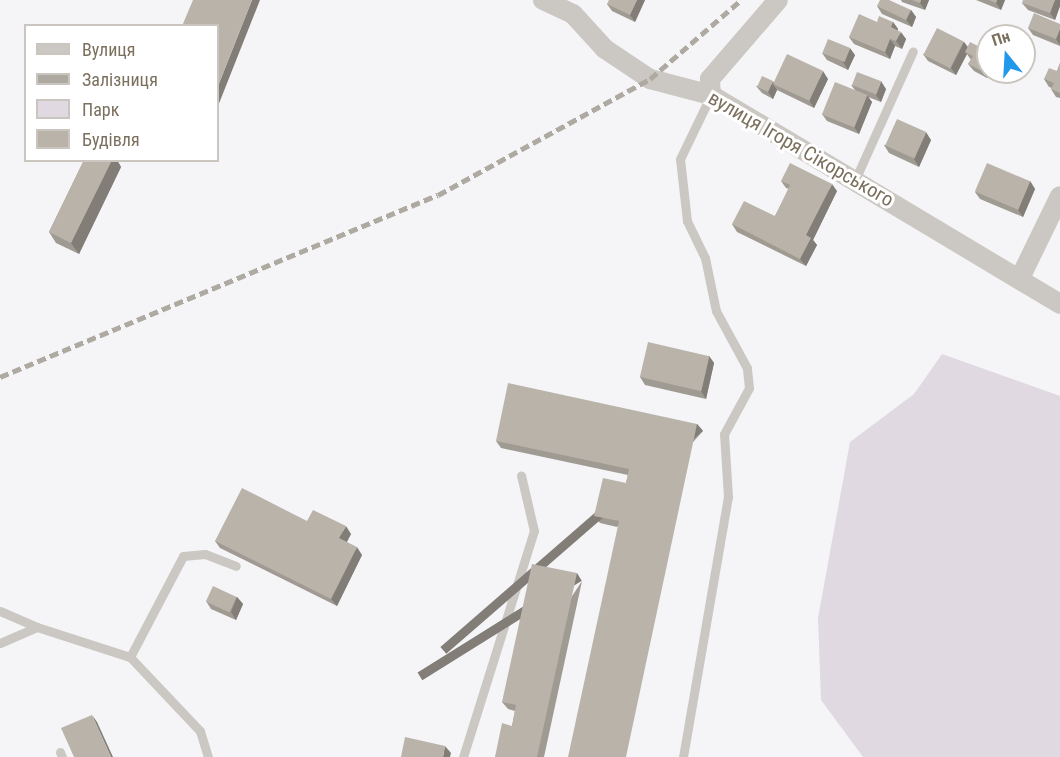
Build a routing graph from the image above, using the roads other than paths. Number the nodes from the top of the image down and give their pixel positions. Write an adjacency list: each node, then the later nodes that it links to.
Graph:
1 (543, 0): 3 (street, вулиця Ігоря Сікорського)
2 (778, 0): 5 (street)
3 (576, 7): 5 (street, вулиця Ігоря Сікорського)
4 (913, 51): 6 (lane)
5 (711, 94): 6 (street, вулиця Ігоря Сікорського); 18 (lane)
6 (855, 180): 8 (street, вулиця Ігоря Сікорського)
7 (1060, 196): 8 (street)
8 (1020, 278): 9 (street, вулиця Ігоря Сікорського)
9 (1060, 304)
10 (521, 475): 17 (lane)
11 (236, 566): 15 (lane)
12 (0, 611): 13 (lane)
13 (37, 627): 14 (lane); 15 (lane)
14 (0, 643)
15 (130, 657): 16 (lane)
16 (208, 757)
17 (463, 757)
18 (683, 757)

